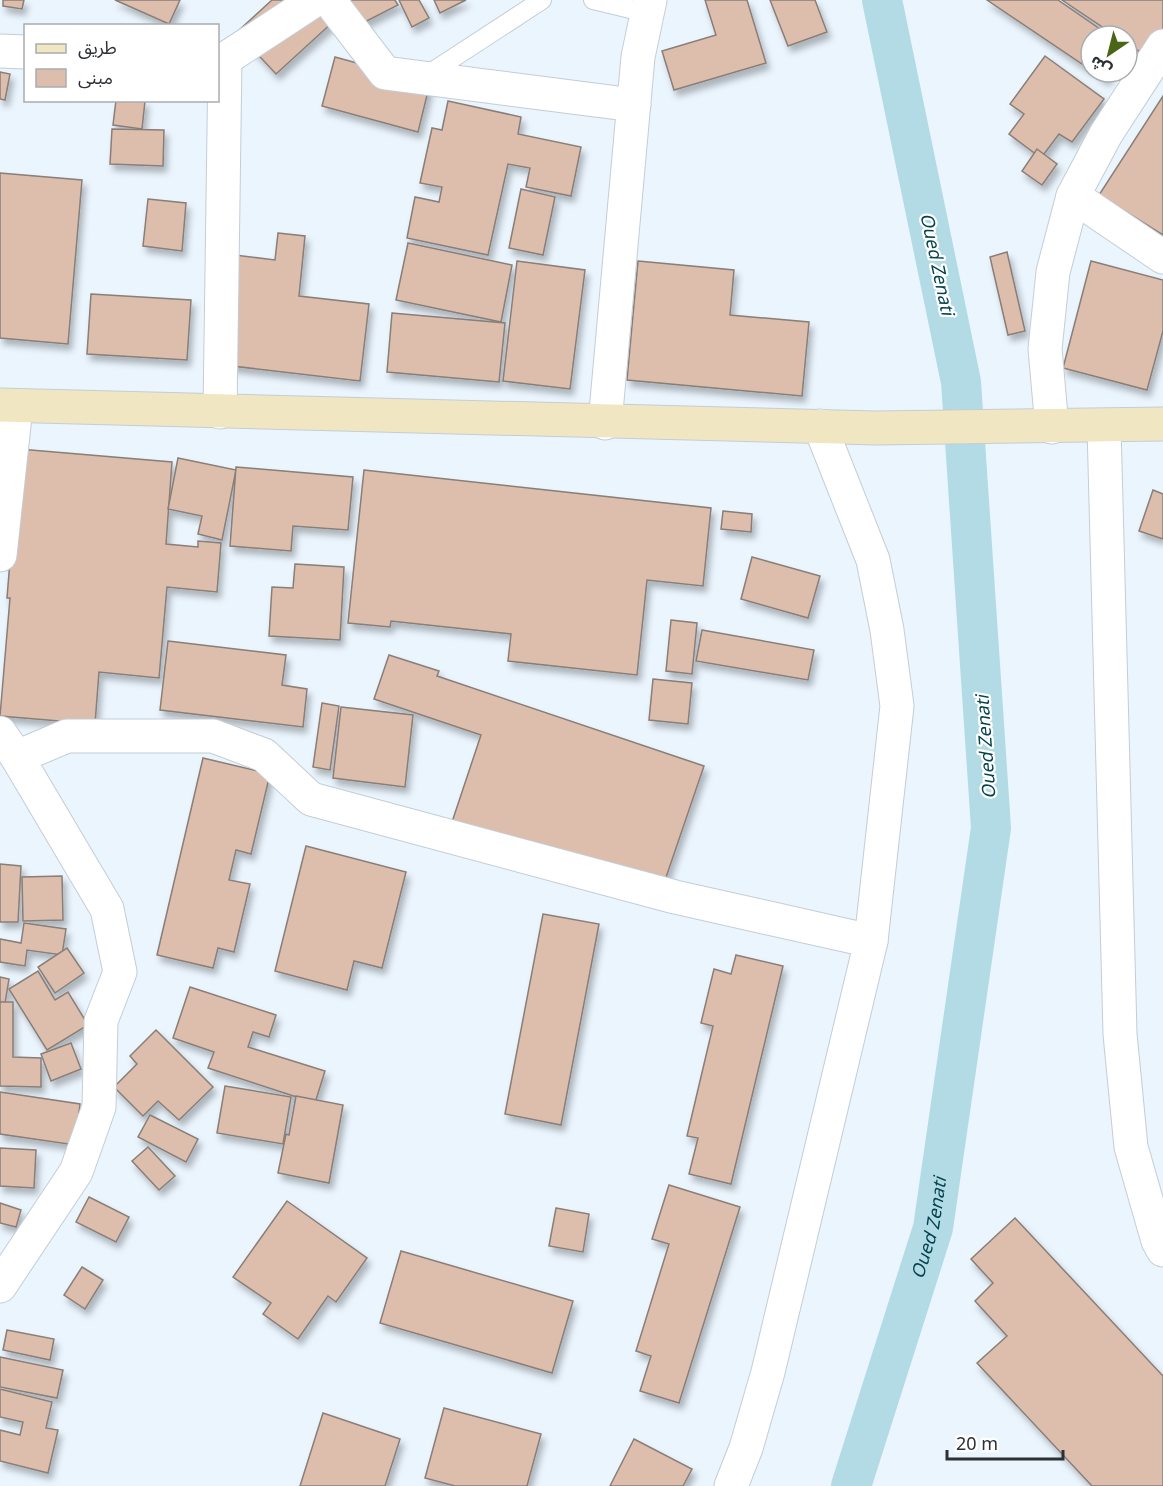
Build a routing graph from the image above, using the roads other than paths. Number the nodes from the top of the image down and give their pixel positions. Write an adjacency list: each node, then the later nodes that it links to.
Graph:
1 (315, 0): 9 (street)
2 (329, 0): 10 (street)
3 (542, 0): 10 (lane)
4 (592, 0): 5 (lane)
5 (649, 6): 11 (street)
6 (1163, 46): 12 (street)
7 (0, 51): 8 (street)
8 (24, 52)
9 (221, 59): 15 (street)
10 (422, 78): 11 (street)
11 (634, 105): 16 (street)
12 (1073, 196): 13 (street); 20 (street)
13 (1163, 256)
14 (8, 406): 15 (street); 21 (street)
15 (220, 412): 16 (street)
16 (605, 423): 18 (street)
17 (1163, 424): 19 (street)
18 (820, 426): 20 (street); 23 (street)
19 (1104, 426): 20 (street); 24 (street)
20 (1040, 427)
21 (0, 555)
22 (9, 745): 23 (street); 25 (street)
23 (871, 940): 26 (street)
24 (1163, 1250)
25 (0, 1286)
26 (731, 1486)

